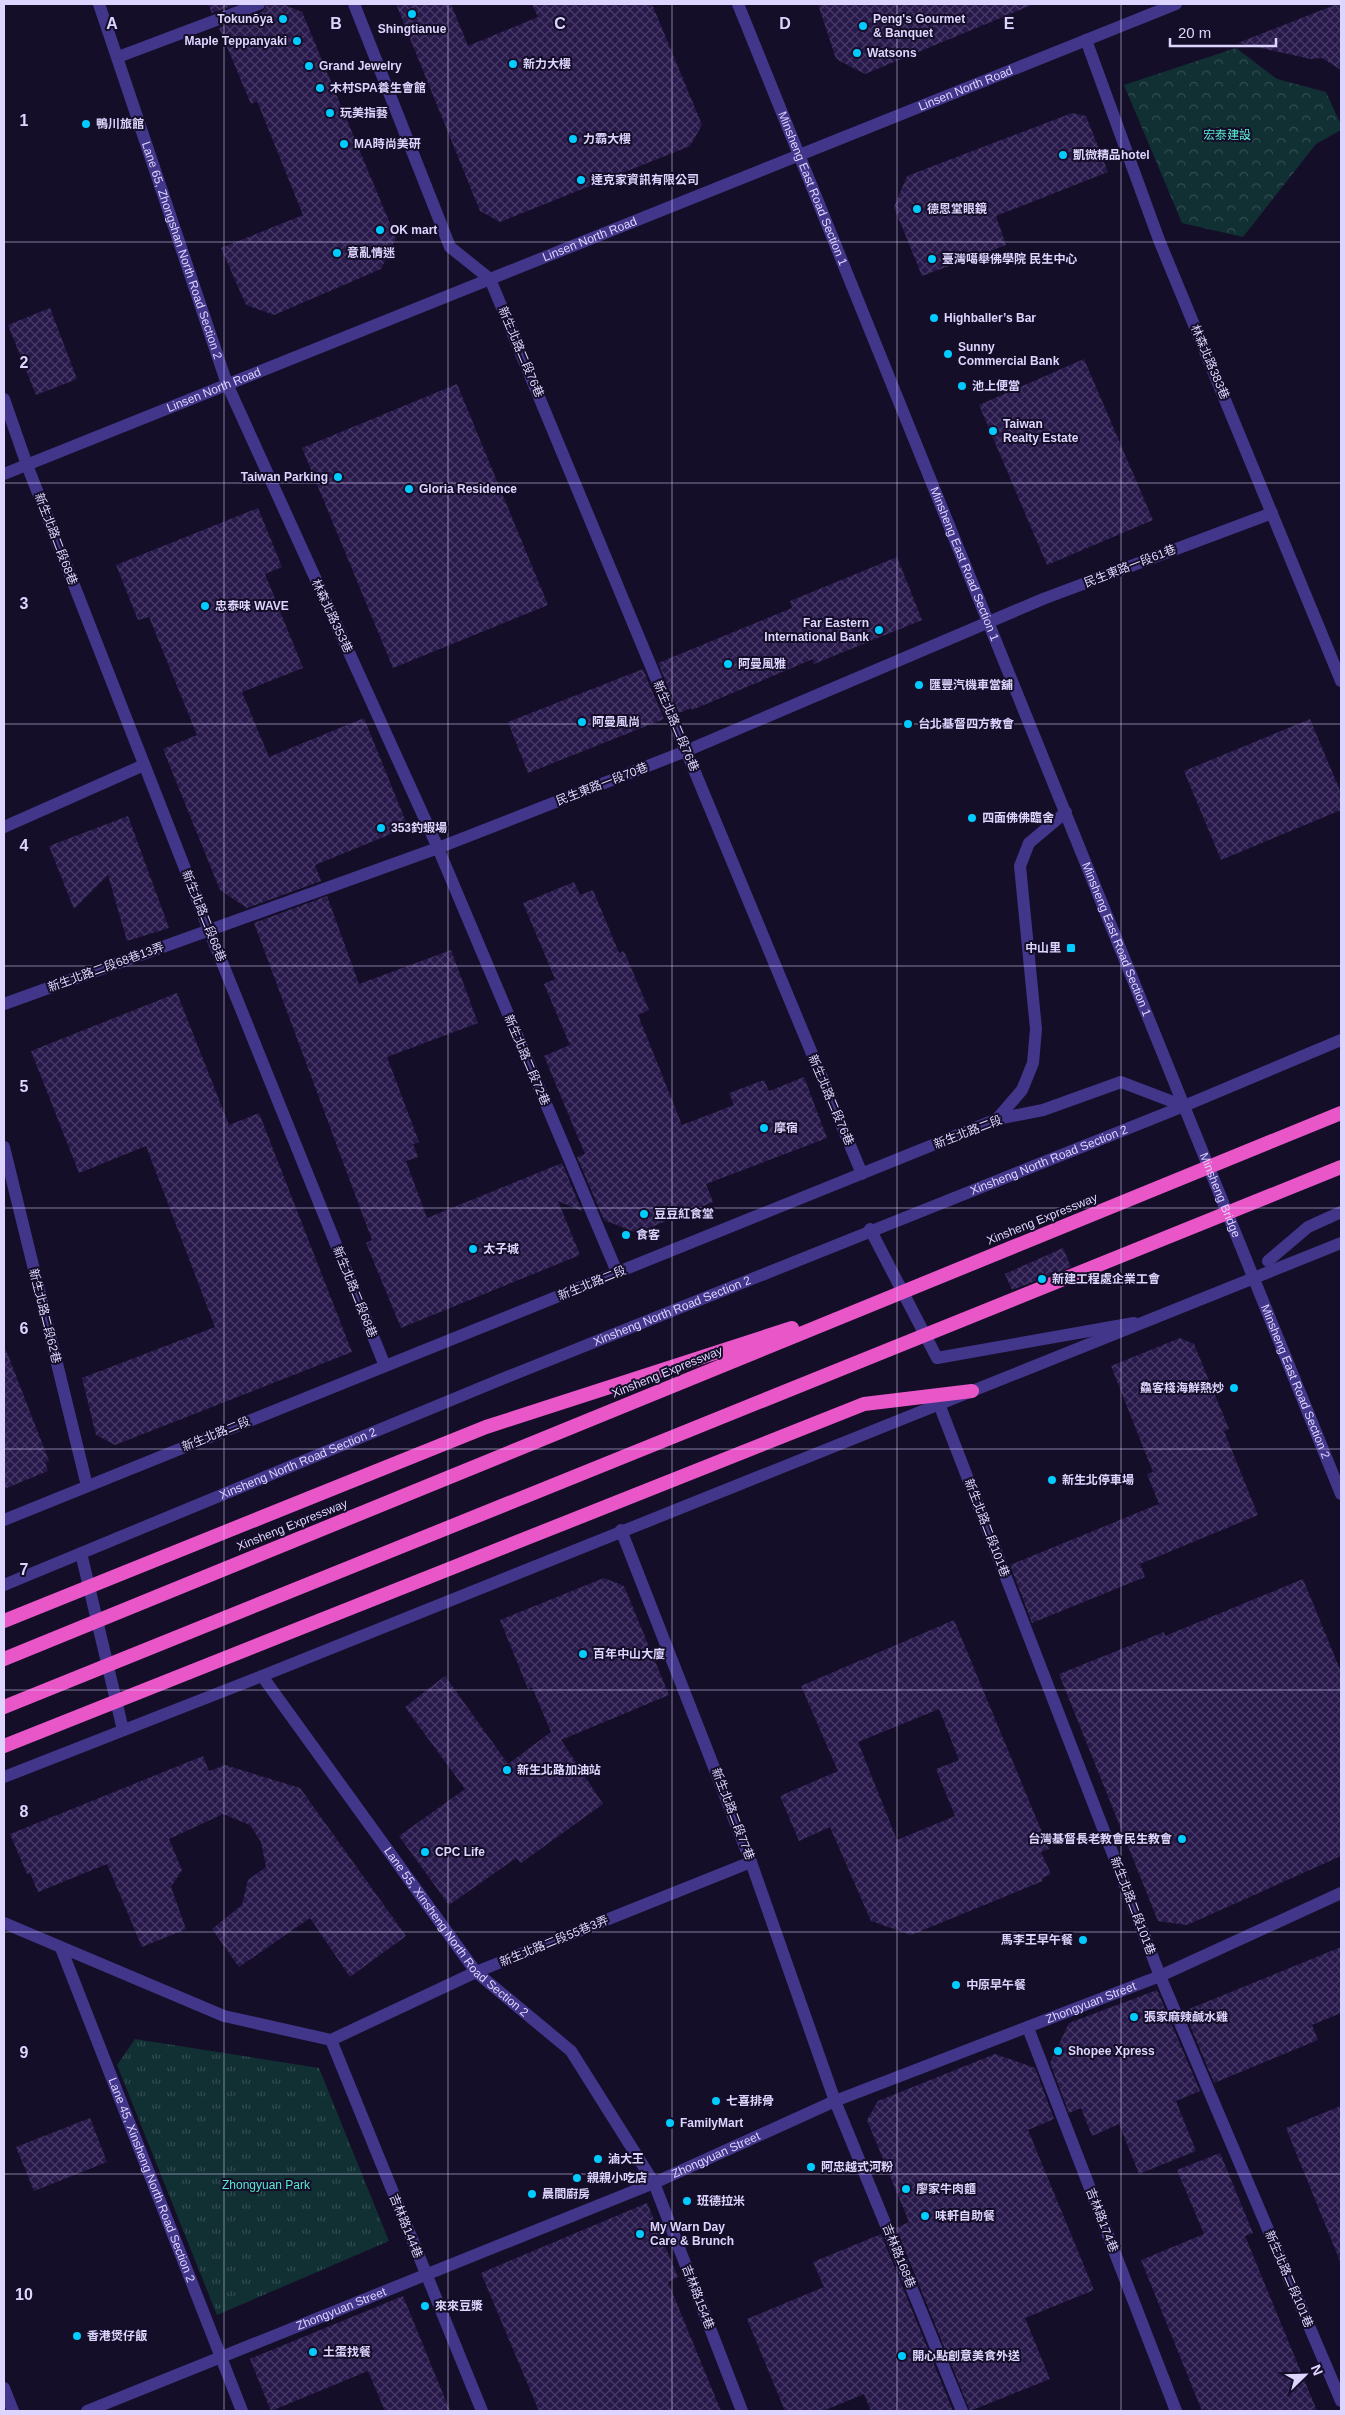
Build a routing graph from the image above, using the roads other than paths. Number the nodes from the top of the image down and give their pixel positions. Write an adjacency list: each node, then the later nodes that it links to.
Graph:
1 (99, 4): 7 (street, Lane 65, Zhongshan North Road Section 2)
2 (259, 4): 7 (street)
3 (354, 4): 9 (street)
4 (738, 4): 8 (street, Minsheng East Road Section 1)
5 (1176, 4): 6 (street, Linsen North Road)
6 (1086, 40): 8 (street, Linsen North Road); 14 (street, 林森北路383巷)
7 (118, 57): 10 (street, Lane 65, Zhongshan North Road Section 2)
8 (799, 154): 9 (street, Linsen North Road); 15 (street, Minsheng East Road Section 1)
9 (490, 279): 10 (street, Linsen North Road); 17 (street, 新生北路二段76巷)
10 (227, 384): 12 (street, Linsen North Road); 21 (street, 林森北路353巷)
11 (4, 399): 12 (street, 新生北路二段68巷)
12 (27, 465): 13 (street, Linsen North Road); 18 (street, 新生北路二段68巷)
13 (4, 474)
14 (1272, 512): 15 (street, 民生東路一段61巷); 16 (street, 林森北路383巷)
15 (988, 622): 17 (street, 民生東路一段70巷); 19 (street, Minsheng East Road Section 1)
16 (1341, 681)
17 (686, 751): 21 (street, 民生東路一段70巷); 31 (street, 新生北路二段76巷)
18 (144, 765): 20 (street); 22 (street, 新生北路二段68巷)
19 (1066, 812): 25 (street, Minsheng East Road Section 1); 27 (street)
20 (4, 828)
21 (438, 848): 22 (street, 民生東路一段70巷); 36 (street, 新生北路二段72巷)
22 (209, 930): 23 (street, 新生北路二段68巷13弄); 40 (street, 新生北路二段68巷)
23 (4, 1004)
24 (1341, 1040): 25 (street, Xinsheng North Road Section 2)
25 (1184, 1106): 27 (street, 新生北路二段); 28 (street, Minsheng East Road Section 1); 33 (street, Xinsheng North Road Section 2)
26 (1341, 1113): 38 (highway, Xinsheng Expressway)
27 (997, 1119): 31 (street, 新生北路二段)
28 (1191, 1123): 37 (street, Minsheng Bridge)
29 (4, 1147): 43 (street, 新生北路二段62巷)
30 (1341, 1167): 52 (highway)
31 (862, 1174): 36 (street, 新生北路二段)
32 (1341, 1212): 35 (street)
33 (870, 1229): 39 (street); 47 (street, Xinsheng North Road Section 2)
34 (1341, 1243): 37 (street)
35 (1268, 1261)
36 (617, 1272): 40 (street, 新生北路二段)
37 (1252, 1274): 39 (street); 44 (street, Minsheng East Road Section 2)
38 (898, 1294): 49 (highway); 50 (highway, Xinsheng Expressway)
39 (1148, 1321): 41 (street)
40 (385, 1366): 43 (street, 新生北路二段)
41 (972, 1391): 42 (street); 54 (highway)
42 (939, 1404): 46 (street); 61 (street, 新生北路二段101巷)
43 (87, 1486): 45 (street, 新生北路二段)
44 (1341, 1494)
45 (4, 1520)
46 (622, 1530): 51 (street); 56 (street, 新生北路二段77巷)
47 (81, 1553): 48 (street, Xinsheng North Road Section 2); 53 (street)
48 (4, 1585)
49 (4, 1622)
50 (4, 1659)
51 (262, 1676): 53 (street); 60 (street, Lane 55, Xinsheng North Road Section 2)
52 (4, 1707)
53 (123, 1730): 55 (street)
54 (4, 1746)
55 (4, 1777)
56 (752, 1862): 60 (street, 新生北路二段55巷3弄); 64 (street, 新生北路二段77巷)
57 (1341, 1893): 61 (street, Zhongyuan Street)
58 (4, 1923): 59 (street)
59 (61, 1948): 63 (street); 67 (street, Lane 45, Xinsheng North Road Section 2)
60 (476, 1972): 63 (street, 新生北路二段55巷3弄); 65 (street, Lane 55, Xinsheng North Road Section 2)
61 (1160, 1976): 62 (street, Zhongyuan Street); 69 (street, 新生北路二段101巷)
62 (1028, 2028): 64 (street, Zhongyuan Street); 76 (street, 吉林路174巷)
63 (332, 2040): 66 (street, 吉林路144巷)
64 (835, 2102): 65 (street, Zhongyuan Street); 75 (street, 吉林路168巷)
65 (654, 2183): 66 (street, Zhongyuan Street); 74 (street, 吉林路154巷)
66 (426, 2275): 67 (street, Zhongyuan Street); 73 (street, 吉林路144巷)
67 (220, 2358): 71 (street, Zhongyuan Street); 72 (street, Lane 45, Xinsheng North Road Section 2)
68 (4, 2388): 70 (street)
69 (1341, 2401)
70 (14, 2411)
71 (87, 2411)
72 (242, 2411)
73 (482, 2411)
74 (742, 2411)
75 (962, 2411)
76 (1176, 2411)

